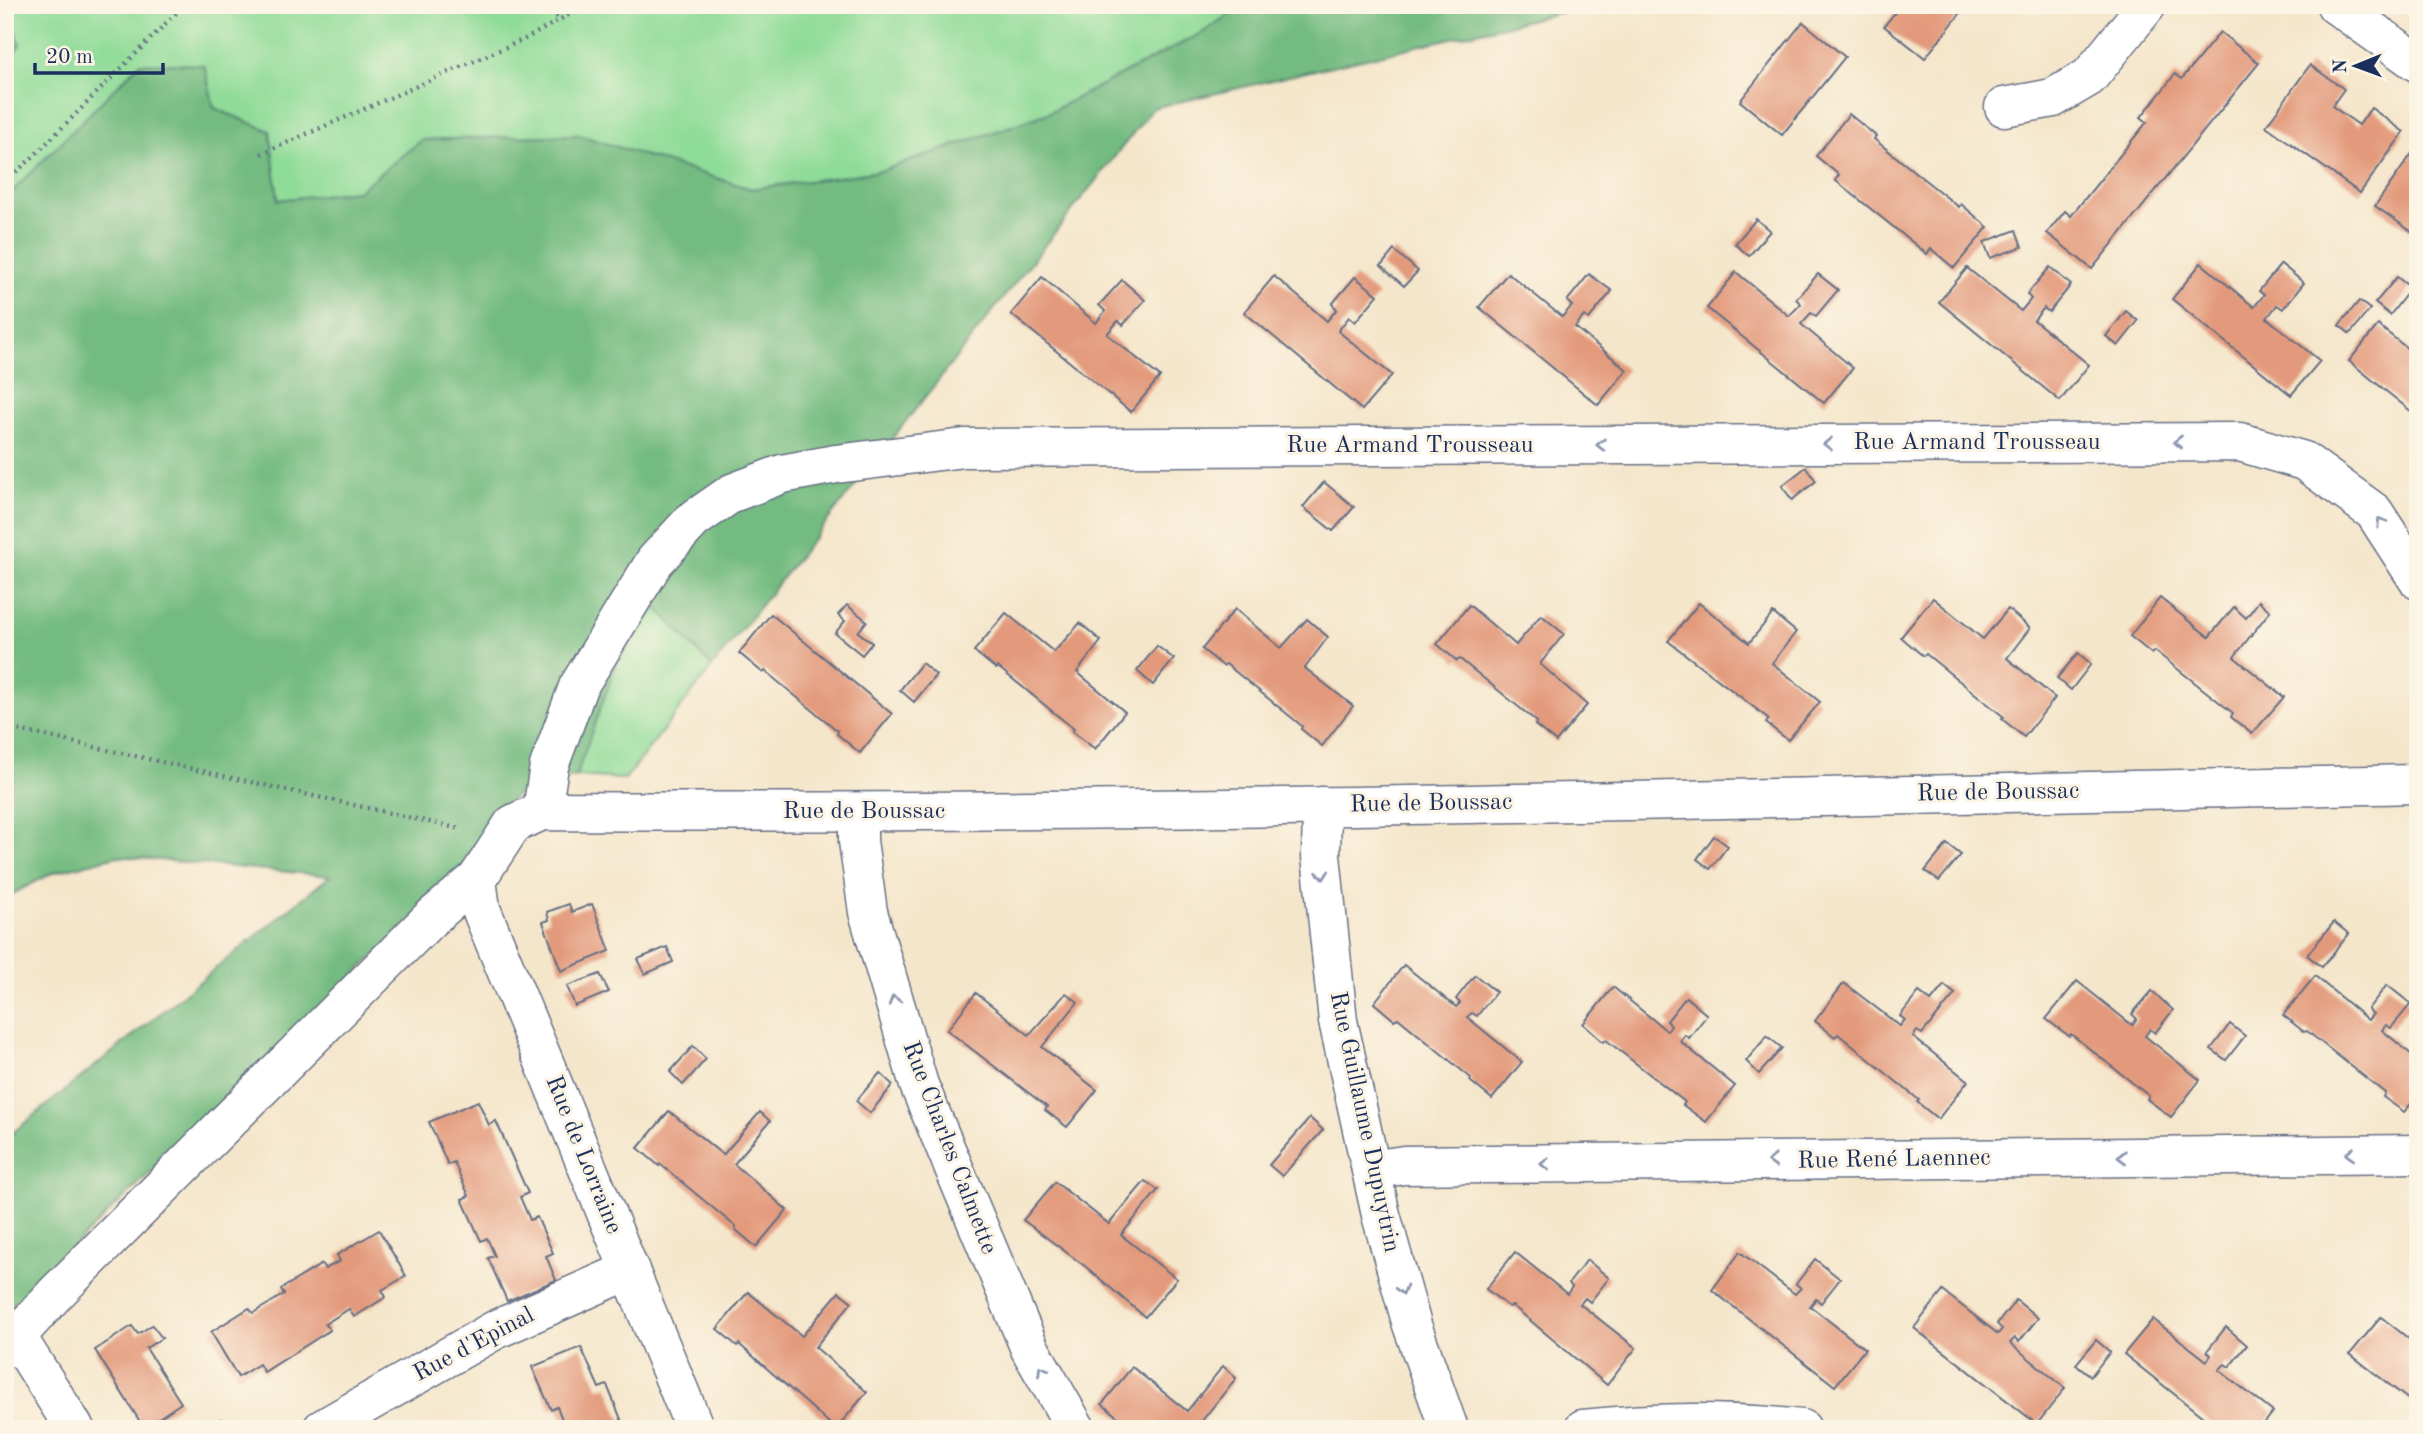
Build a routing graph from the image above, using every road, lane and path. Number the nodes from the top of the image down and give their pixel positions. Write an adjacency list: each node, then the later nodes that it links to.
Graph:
1 (184, 5): 10 (path)
2 (538, 5): 6 (path)
3 (586, 5): 6 (path)
4 (2147, 5): 8 (street)
5 (2336, 5): 7 (street)
6 (562, 20): 9 (path)
7 (2418, 63)
8 (2004, 107)
9 (261, 154)
10 (5, 181)
11 (2418, 580): 15 (street, Rue Armand Trousseau, one-way to 15)
12 (5, 727): 17 (path)
13 (2418, 784): 14 (street, Rue de Boussac)
14 (1322, 806): 16 (street, Rue de Boussac); 20 (street, Rue Guillaume Dupuytrin, one-way to 20)
15 (541, 811): 16 (street, Rue de Boussac); 17 (street, Rue de Boussac)
16 (858, 813): 26 (street, Rue Charles Calmette, one-way to 16)
17 (503, 839): 18 (street, Rue de Boussac)
18 (477, 879): 21 (street, Rue de Lorraine); 22 (street, Rue de Boussac)
19 (2418, 1154): 20 (street, Rue René Laennec, one-way to 20)
20 (1371, 1170): 27 (street, Rue Guillaume Dupuytrin, one-way to 27)
21 (630, 1270): 24 (street, Rue d'Epinal); 25 (street, Rue de Lorraine)
22 (11, 1343): 23 (street)
23 (75, 1429)
24 (322, 1429)
25 (695, 1429)
26 (1076, 1429)
27 (1449, 1429)
28 (1583, 1429): 29 (street)
29 (1802, 1429)

